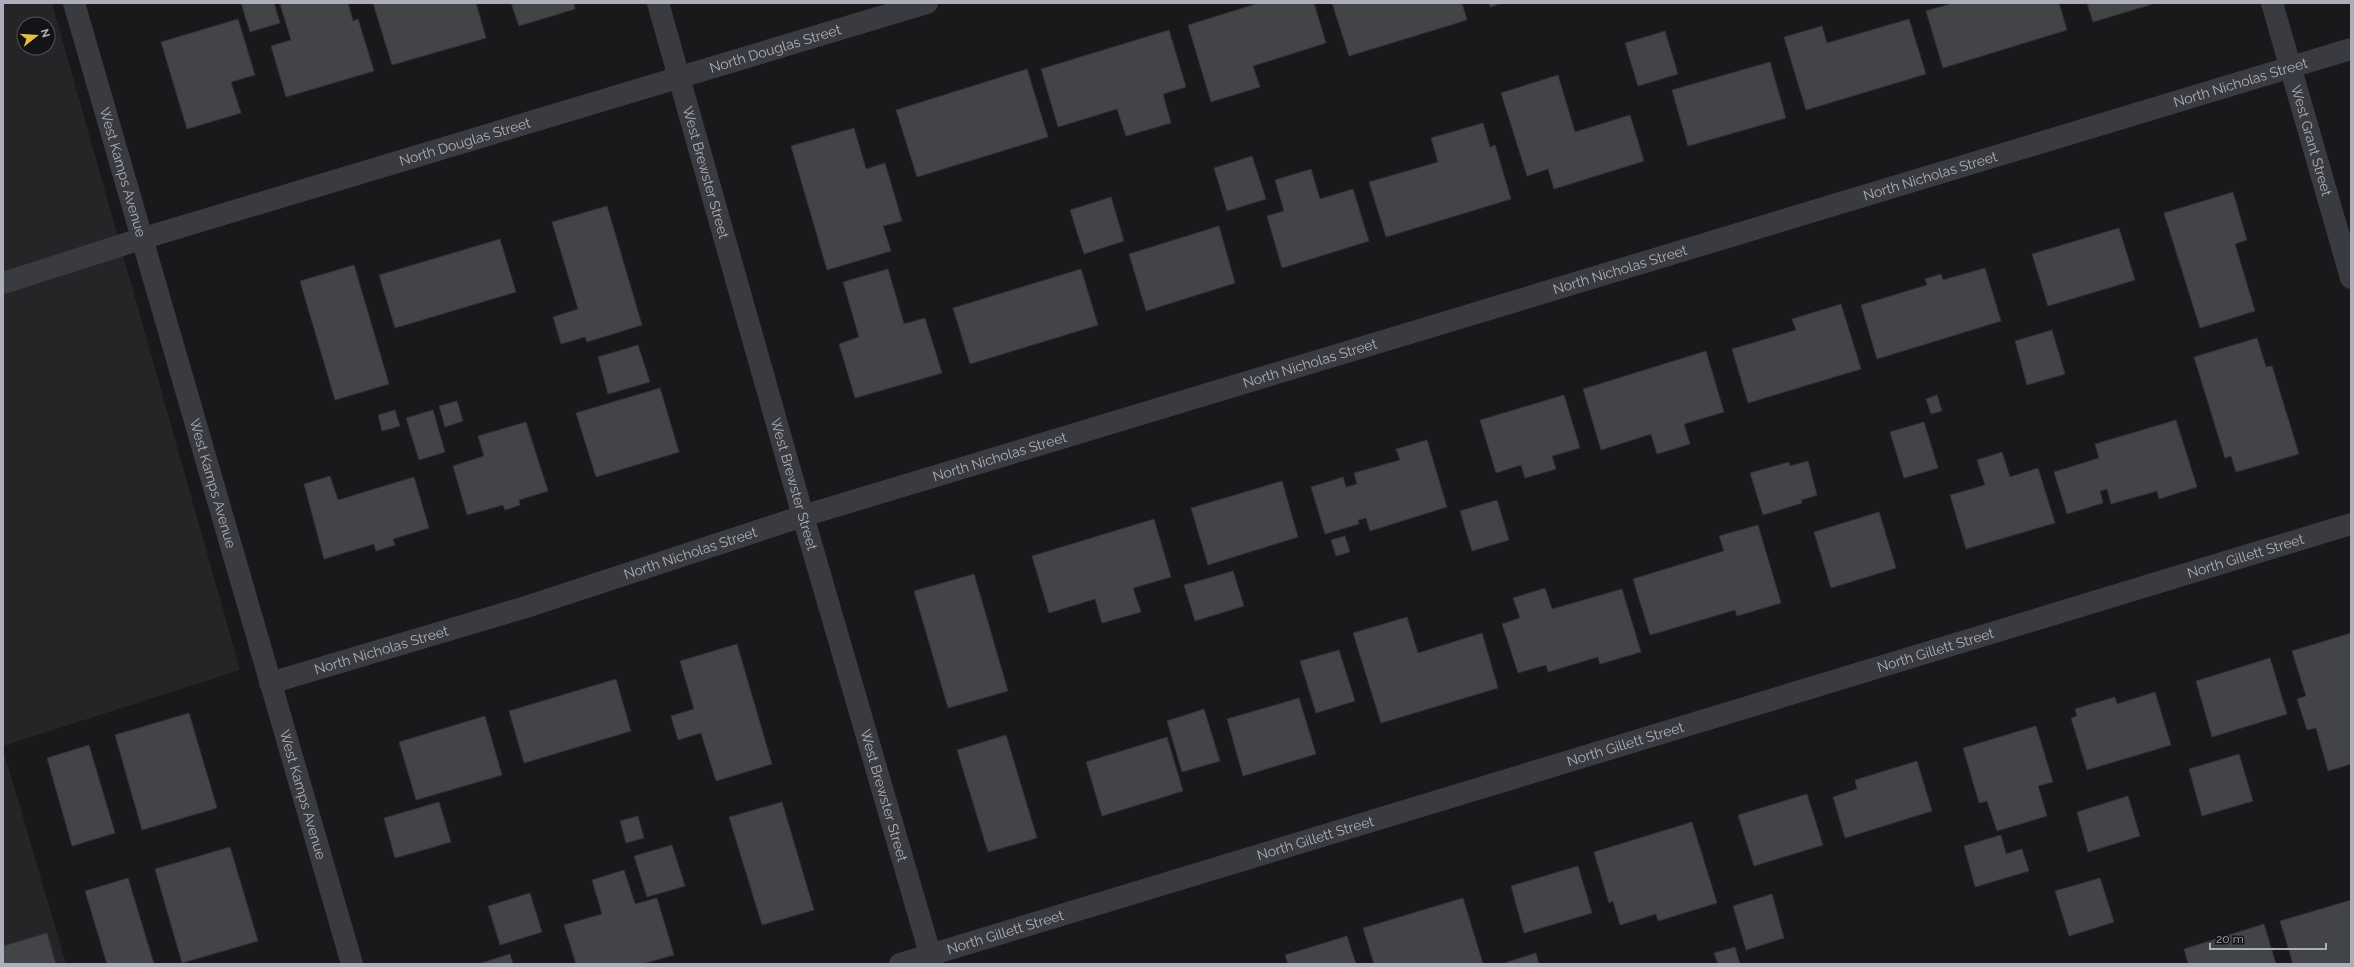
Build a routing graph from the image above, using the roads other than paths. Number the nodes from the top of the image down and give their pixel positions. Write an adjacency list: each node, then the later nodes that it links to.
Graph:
1 (74, 3): 8 (street, West Kamps Avenue)
2 (658, 3): 7 (street, West Brewster Street)
3 (927, 3): 7 (street, North Douglas Street)
4 (2272, 3): 6 (street, West Grant Street)
5 (2351, 49): 6 (street, North Nicholas Street)
6 (2290, 68): 9 (street, West Grant Street); 11 (street, North Nicholas Street)
7 (680, 78): 8 (street, North Douglas Street); 11 (street, West Brewster Street)
8 (144, 238): 10 (street, North Douglas Street); 13 (street, West Kamps Avenue)
9 (2351, 278)
10 (3, 283)
11 (803, 516): 13 (street, North Nicholas Street); 14 (street, West Brewster Street)
12 (2351, 524): 14 (street, North Gillett Street)
13 (270, 682): 15 (street, West Kamps Avenue)
14 (932, 959): 16 (street, North Gillett Street)
15 (352, 964)
16 (900, 964)

